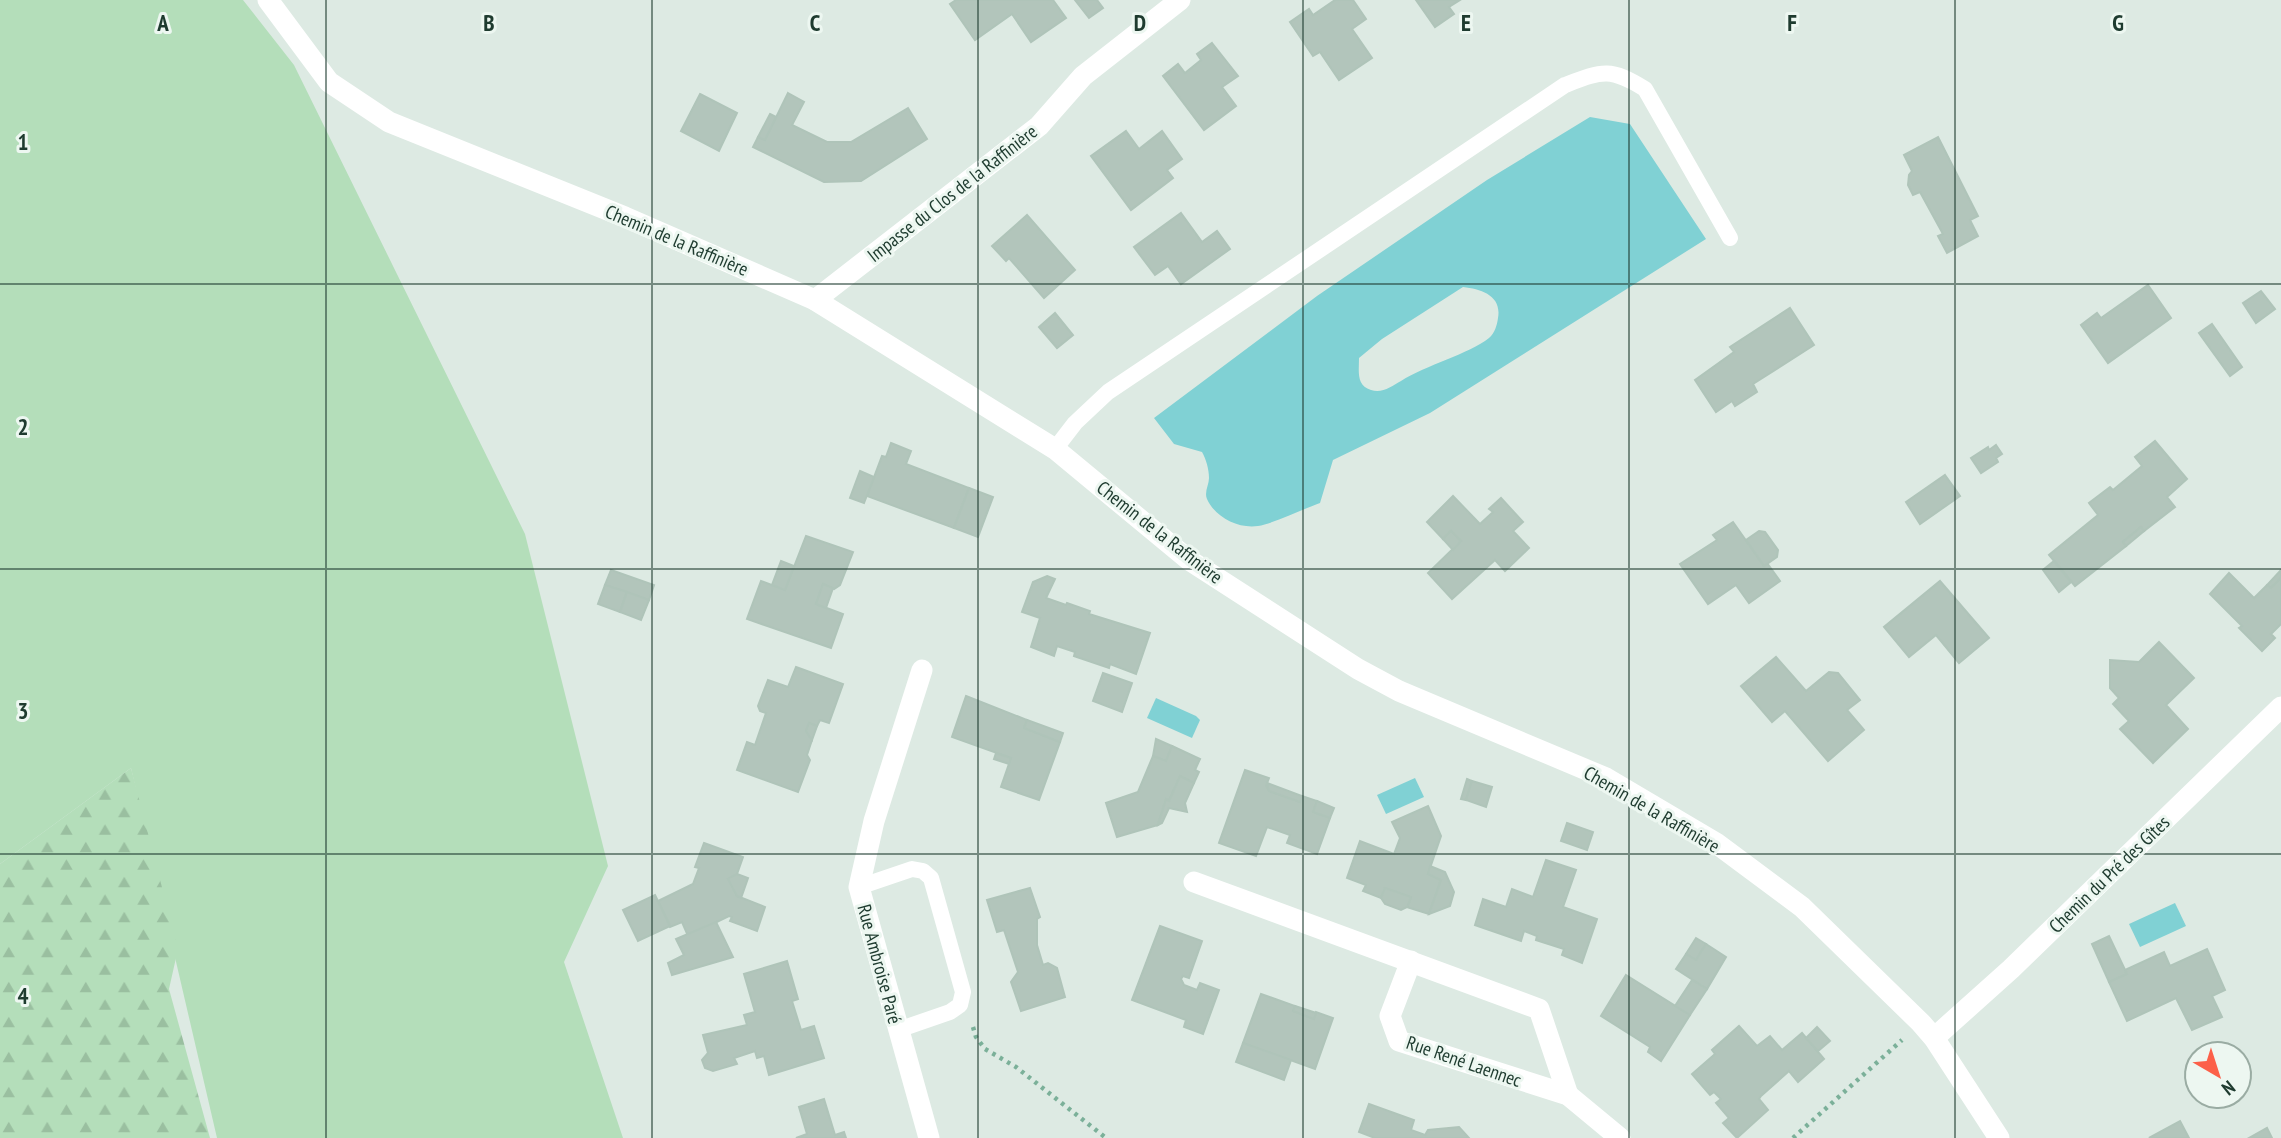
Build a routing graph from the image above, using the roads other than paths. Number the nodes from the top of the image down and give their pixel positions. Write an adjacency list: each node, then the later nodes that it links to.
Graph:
1 (268, 0): 4 (street, Chemin de la Raffinière)
2 (1180, 0): 4 (street, Impasse du Clos de la Raffinière)
3 (1730, 238): 5 (lane)
4 (815, 300): 5 (street, Chemin de la Raffinière)
5 (1055, 449): 12 (street, Chemin de la Raffinière)
6 (922, 670): 9 (street, Rue Ambroise Paré)
7 (2281, 707): 12 (street, Chemin du Pré des Gîtes)
8 (1194, 882): 10 (street)
9 (859, 887): 11 (street, Rue Ambroise Paré); 11 (lane)
10 (1411, 961): 13 (street); 13 (street, Rue René Laennec)
11 (898, 1030): 14 (street, Rue Ambroise Paré)
12 (1927, 1031): 16 (street, Chemin de la Raffinière)
13 (1568, 1095): 15 (street, Rue René Laennec)
14 (929, 1138)
15 (1620, 1138)
16 (1999, 1138)

